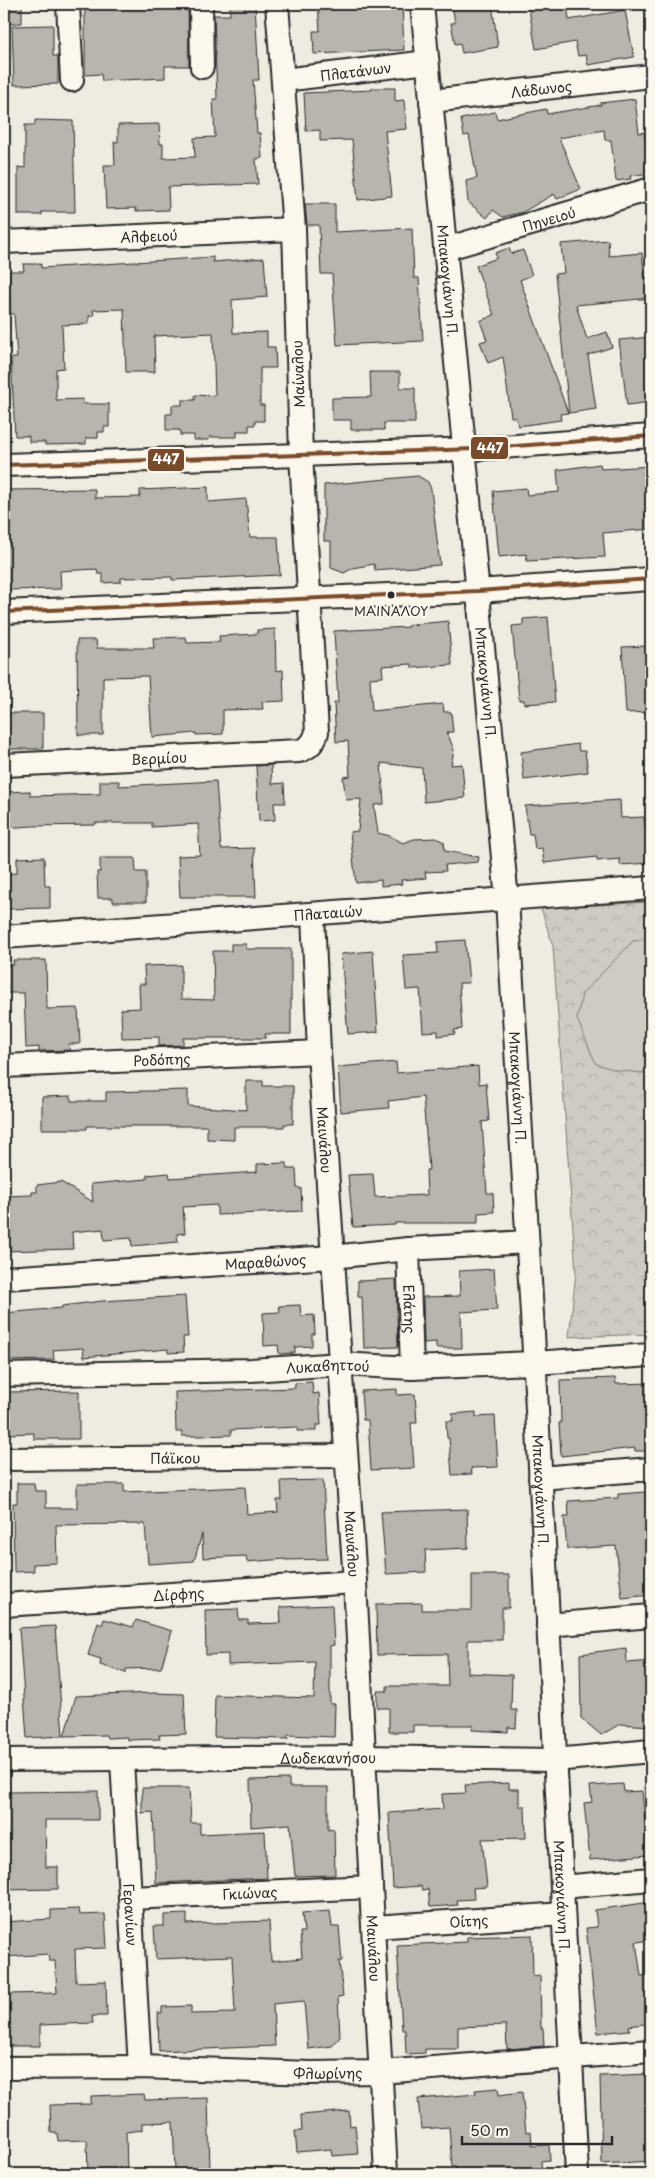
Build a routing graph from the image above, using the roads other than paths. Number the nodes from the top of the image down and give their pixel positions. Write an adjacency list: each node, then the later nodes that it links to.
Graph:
1 (68, 4): 8 (street)
2 (201, 4): 6 (street)
3 (277, 4): 9 (street, Μαίναλου)
4 (422, 4): 5 (street, Μπακογιάννη Π.)
5 (427, 62): 9 (street, Πλατάνων); 10 (street, Μπακογιάννη Π.)
6 (202, 67)
7 (651, 76): 10 (street, Λάδωνος)
8 (72, 80)
9 (284, 80): 12 (street, Μαίναλου)
10 (431, 100): 14 (street, Μπακογιάννη Π.)
11 (651, 189): 14 (street, Πηνειού)
12 (294, 229): 13 (street, Αλφειού); 17 (street, Μαίναλου)
13 (4, 242)
14 (445, 250): 16 (street, Μπακογιάννη Π.)
15 (651, 436): 16 (street)
16 (464, 450): 17 (street); 20 (street, Μπακογιάννη Π.)
17 (301, 455): 18 (street); 21 (street, Μαίναλου)
18 (4, 465)
19 (651, 579): 20 (street)
20 (478, 591): 21 (street); 26 (street, Μπακογιάννη Π.)
21 (309, 598): 22 (street); 23 (street, Μαίναλου)
22 (4, 612)
23 (312, 744): 24 (street, Βερμίου)
24 (4, 765)
25 (651, 888): 26 (street, Πλαταιών)
26 (507, 900): 27 (street, Πλαταιών); 31 (street, Μπακογιάννη Π.)
27 (313, 915): 28 (street, Πλαταιών); 29 (street, Μαινάλου)
28 (4, 936)
29 (319, 1052): 30 (street, Ροδόπης); 33 (street, Μαινάλου)
30 (4, 1066)
31 (527, 1242): 32 (street, Μαραθώνος); 36 (street, Μπακογιάννη Π.)
32 (408, 1249): 33 (street, Μαραθώνος); 38 (street, Ελάτης)
33 (332, 1257): 34 (street, Μαραθώνος); 37 (street, Μαινάλου)
34 (4, 1278)
35 (651, 1355): 36 (street, Λυκαβηττού)
36 (534, 1363): 38 (street, Λυκαβηττού); 43 (street, Μπακογιάννη Π.)
37 (341, 1364): 38 (street, Λυκαβηττού); 39 (street, Λυκαβηττού); 40 (street, Μαινάλου)
38 (412, 1368)
39 (4, 1375)
40 (346, 1456): 41 (street, Πάϊκου); 44 (street, Μαινάλου)
41 (4, 1458)
42 (651, 1468): 43 (street)
43 (540, 1478): 47 (street, Μπακογιάννη Π.)
44 (355, 1582): 45 (street, Δίρφης); 49 (street, Μαινάλου)
45 (4, 1605)
46 (651, 1616): 47 (street)
47 (548, 1625): 51 (street, Μπακογιάννη Π.)
48 (651, 1751): 51 (street, Δωδεκανήσου)
49 (364, 1757): 51 (street, Δωδεκανήσου); 52 (street, Δωδεκανήσου); 55 (street, Μαινάλου)
50 (4, 1760): 52 (street, Δωδεκανήσου)
51 (555, 1760): 54 (street, Μπακογιάννη Π.)
52 (122, 1761): 56 (street, Γερανίων)
53 (651, 1879): 54 (street)
54 (562, 1887): 57 (street, Μπακογιάννη Π.)
55 (371, 1888): 56 (street, Γκιώνας); 58 (street, Μαινάλου)
56 (130, 1898): 61 (street, Γερανίων)
57 (563, 1914): 58 (street, Οίτης); 60 (street, Μπακογιάννη Π.)
58 (374, 1927): 63 (street, Μαινάλου)
59 (651, 2051): 60 (street, Φλωρίνης)
60 (570, 2059): 63 (street, Φλωρίνης); 65 (street, Μπακογιάννη Π.)
61 (140, 2067): 62 (street, Φλωρίνης); 63 (street, Φλωρίνης)
62 (4, 2068)
63 (381, 2072): 64 (street, Μαινάλου)
64 (386, 2174)
65 (576, 2174)

